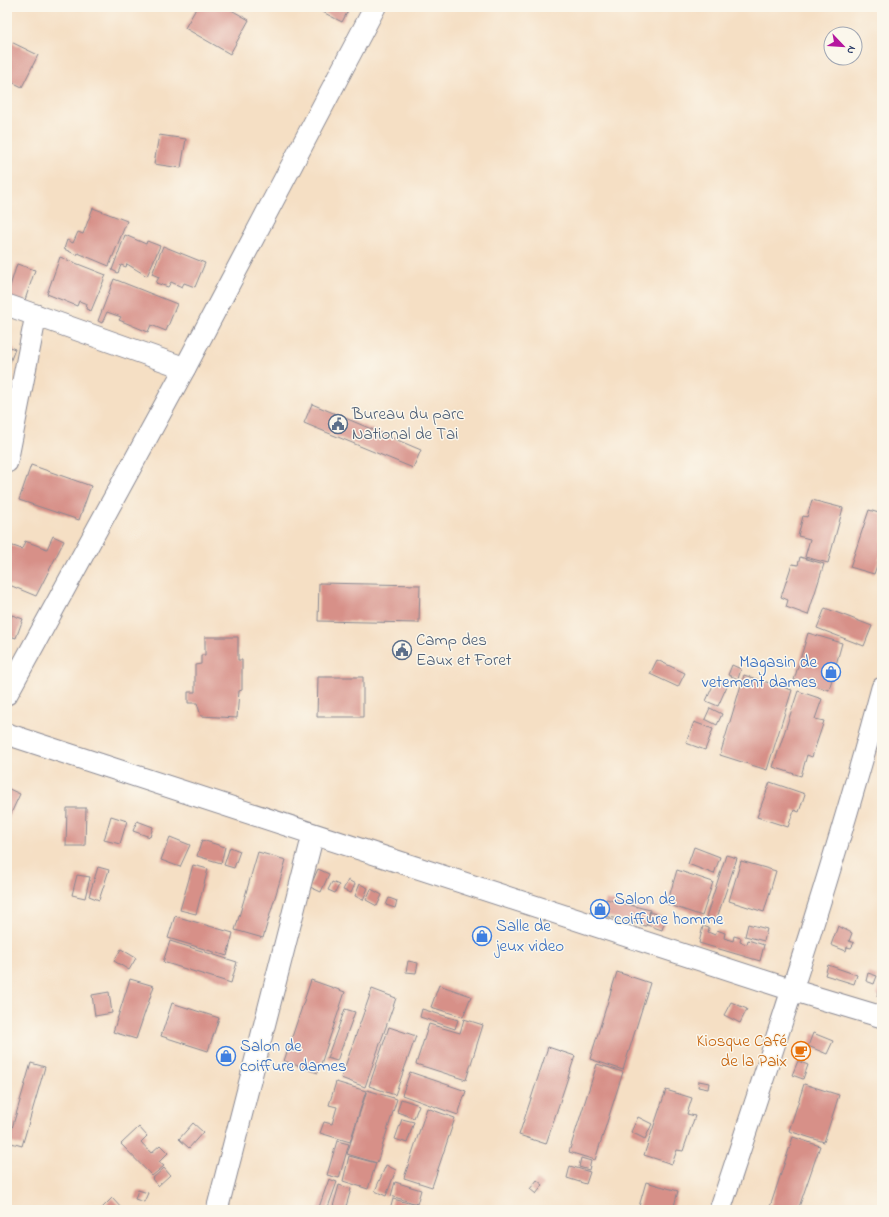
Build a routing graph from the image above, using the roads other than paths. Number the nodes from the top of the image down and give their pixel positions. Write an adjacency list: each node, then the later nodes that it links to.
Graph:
1 (375, 7): 4 (street)
2 (7, 305): 3 (street)
3 (36, 315): 4 (street); 5 (street)
4 (185, 368): 7 (street)
5 (7, 462)
6 (882, 688): 9 (street)
7 (7, 694)
8 (7, 734): 10 (street)
9 (875, 741): 11 (street)
10 (313, 835): 11 (street); 13 (street)
11 (792, 990): 12 (street); 14 (street)
12 (882, 1017)
13 (217, 1210)
14 (720, 1210)

